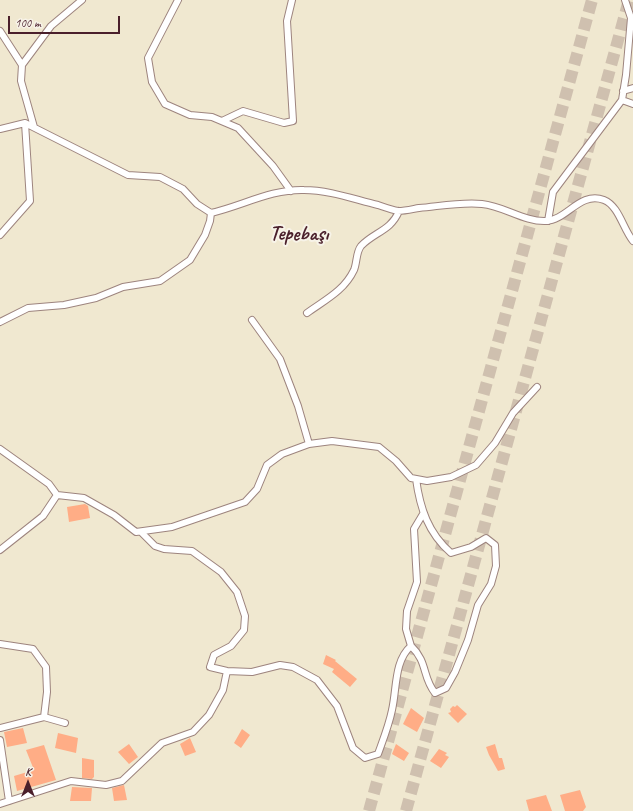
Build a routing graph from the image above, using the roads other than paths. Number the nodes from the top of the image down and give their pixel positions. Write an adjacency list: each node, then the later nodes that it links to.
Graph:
1 (82, 0): 6 (street)
2 (178, 0): 11 (street)
3 (292, 0): 11 (street)
4 (626, 0): 8 (street)
5 (0, 31): 6 (street)
6 (22, 65): 13 (street)
7 (633, 88): 8 (street)
8 (623, 91): 9 (street)
9 (622, 100): 10 (street); 18 (street)
10 (633, 104)
11 (222, 121): 15 (street)
12 (25, 123): 13 (street); 14 (street); 19 (street)
13 (34, 128): 17 (street)
14 (0, 129)
15 (291, 190): 16 (street); 17 (street)
16 (398, 211): 18 (street); 21 (street)
17 (211, 213): 23 (street)
18 (548, 221): 20 (street)
19 (0, 235)
20 (633, 241)
21 (306, 313)
22 (252, 320): 25 (street)
23 (0, 322)
24 (537, 387): 27 (street)
25 (309, 444): 27 (street); 30 (street)
26 (0, 449): 28 (street)
27 (416, 479): 29 (street)
28 (57, 495): 30 (street); 31 (street)
29 (423, 514): 33 (street); 33 (street)
30 (141, 532): 34 (street)
31 (0, 550)
32 (0, 644): 35 (street)
33 (411, 646): 34 (street)
34 (227, 671): 39 (street)
35 (44, 717): 36 (street); 37 (street)
36 (65, 724)
37 (0, 728)
38 (0, 740): 39 (street)
39 (9, 801): 40 (street)
40 (0, 804)

